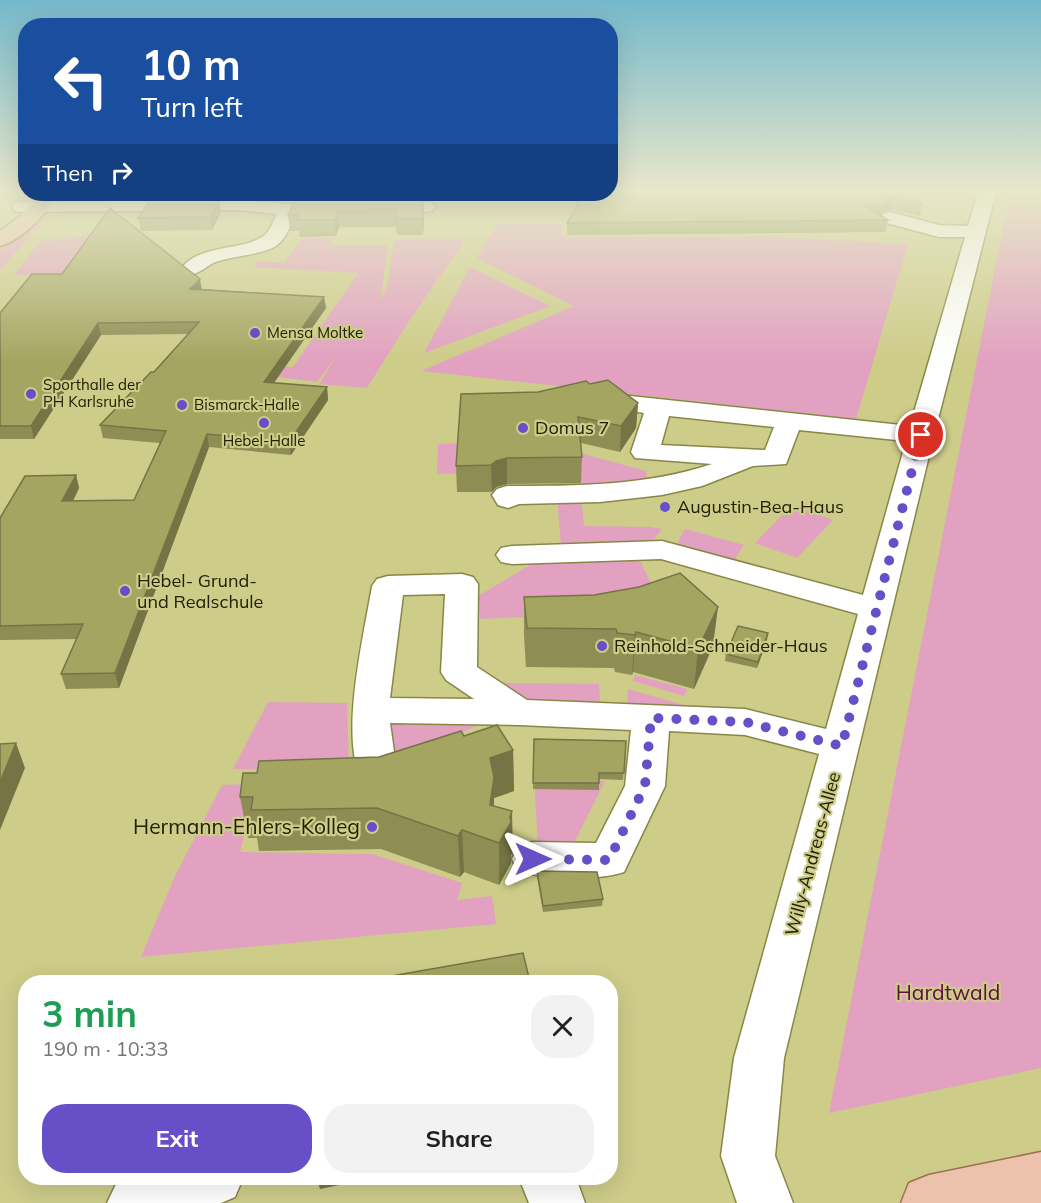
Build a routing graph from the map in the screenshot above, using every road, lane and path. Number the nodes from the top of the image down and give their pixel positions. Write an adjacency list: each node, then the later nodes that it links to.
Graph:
1 (246, 248): 3 (street)
2 (972, 248): 7 (street, Willy-Andreas-Allee)
3 (191, 269)
4 (621, 403): 5 (street)
5 (659, 407): 6 (street); 8 (street)
6 (789, 422): 7 (street); 8 (street)
7 (921, 435): 11 (street, Willy-Andreas-Allee)
8 (749, 459): 9 (street)
9 (508, 499)
10 (513, 555): 11 (street)
11 (877, 609): 15 (street, Willy-Andreas-Allee)
12 (370, 710): 13 (street); 13 (street); 16 (street)
13 (519, 712): 14 (street)
14 (651, 718): 15 (street); 17 (street)
15 (842, 746): 23 (street, Willy-Andreas-Allee)
16 (377, 773)
17 (533, 859)
18 (1041, 1179): 24 (main road)
19 (185, 1185): 21 (street)
20 (551, 1185): 22 (street)
21 (135, 1203)
22 (557, 1203)
23 (765, 1203)
24 (929, 1203)

